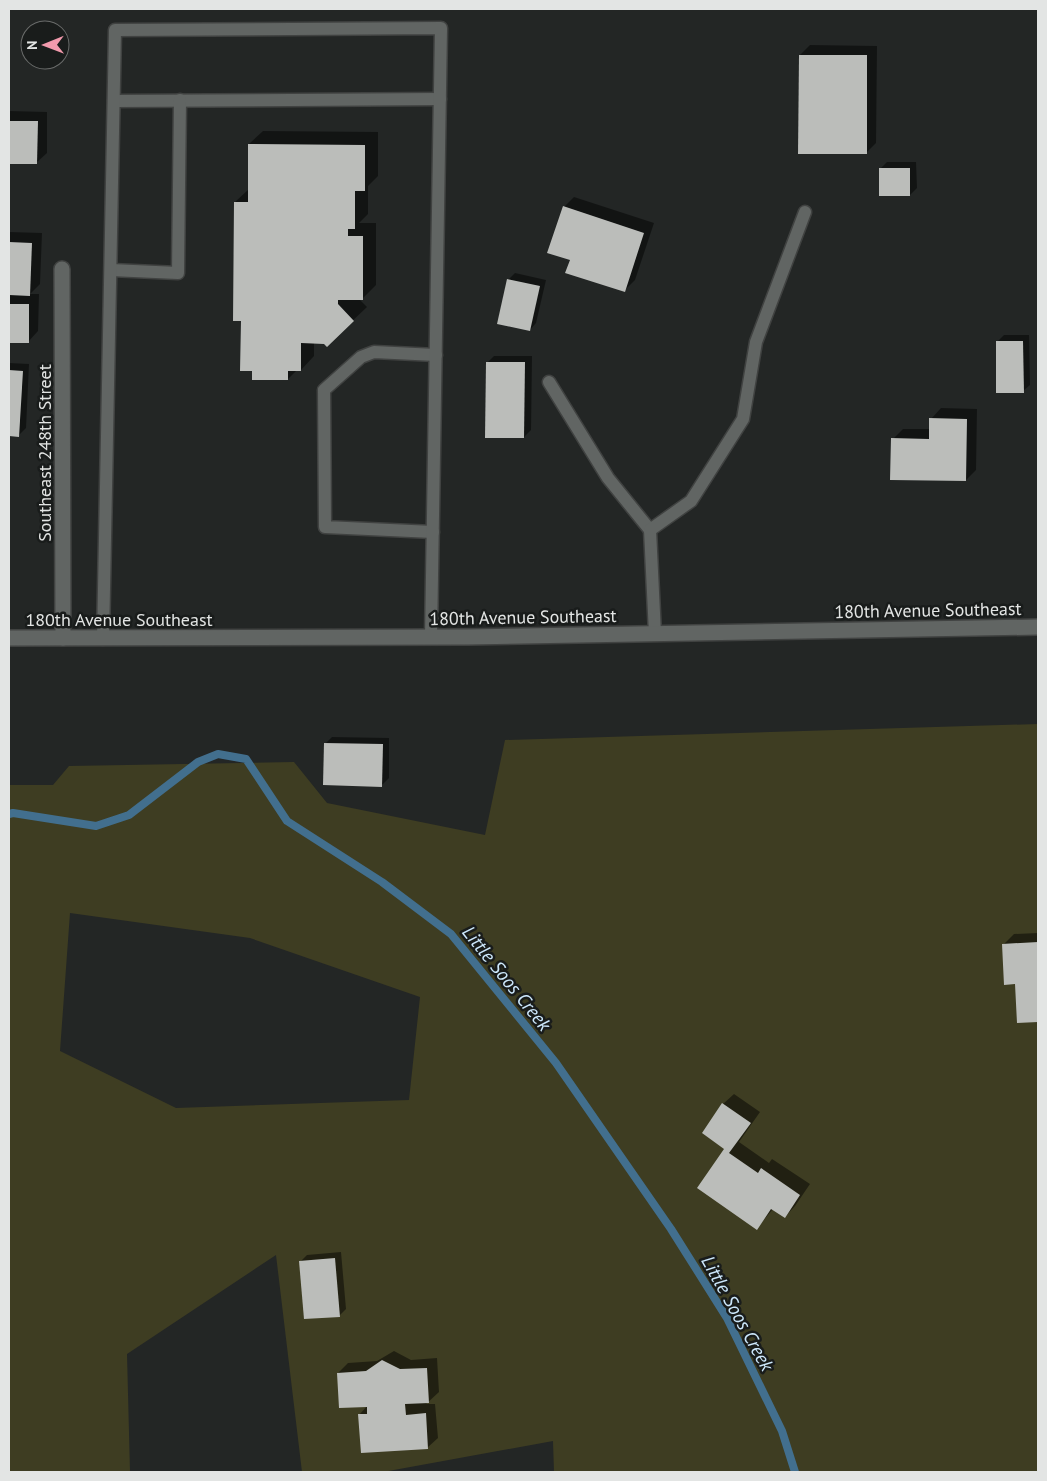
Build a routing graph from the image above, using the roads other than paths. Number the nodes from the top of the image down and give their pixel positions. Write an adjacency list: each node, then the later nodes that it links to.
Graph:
1 (440, 99): 2 (lane); 3 (lane); 7 (lane)
2 (180, 100): 3 (lane); 6 (lane)
3 (114, 101): 6 (lane)
4 (805, 212): 9 (lane)
5 (62, 269): 15 (street, Southeast 248th Street)
6 (111, 270): 16 (lane)
7 (436, 355): 10 (lane); 10 (lane)
8 (549, 382): 9 (lane)
9 (650, 530): 12 (lane)
10 (433, 532): 13 (lane)
11 (1038, 627): 12 (street, 180th Avenue Southeast)
12 (655, 634): 13 (street, 180th Avenue Southeast)
13 (431, 637): 16 (street, 180th Avenue Southeast)
14 (9, 638): 15 (street, 180th Avenue Southeast)
15 (63, 638): 16 (street, 180th Avenue Southeast)
16 (103, 639)

